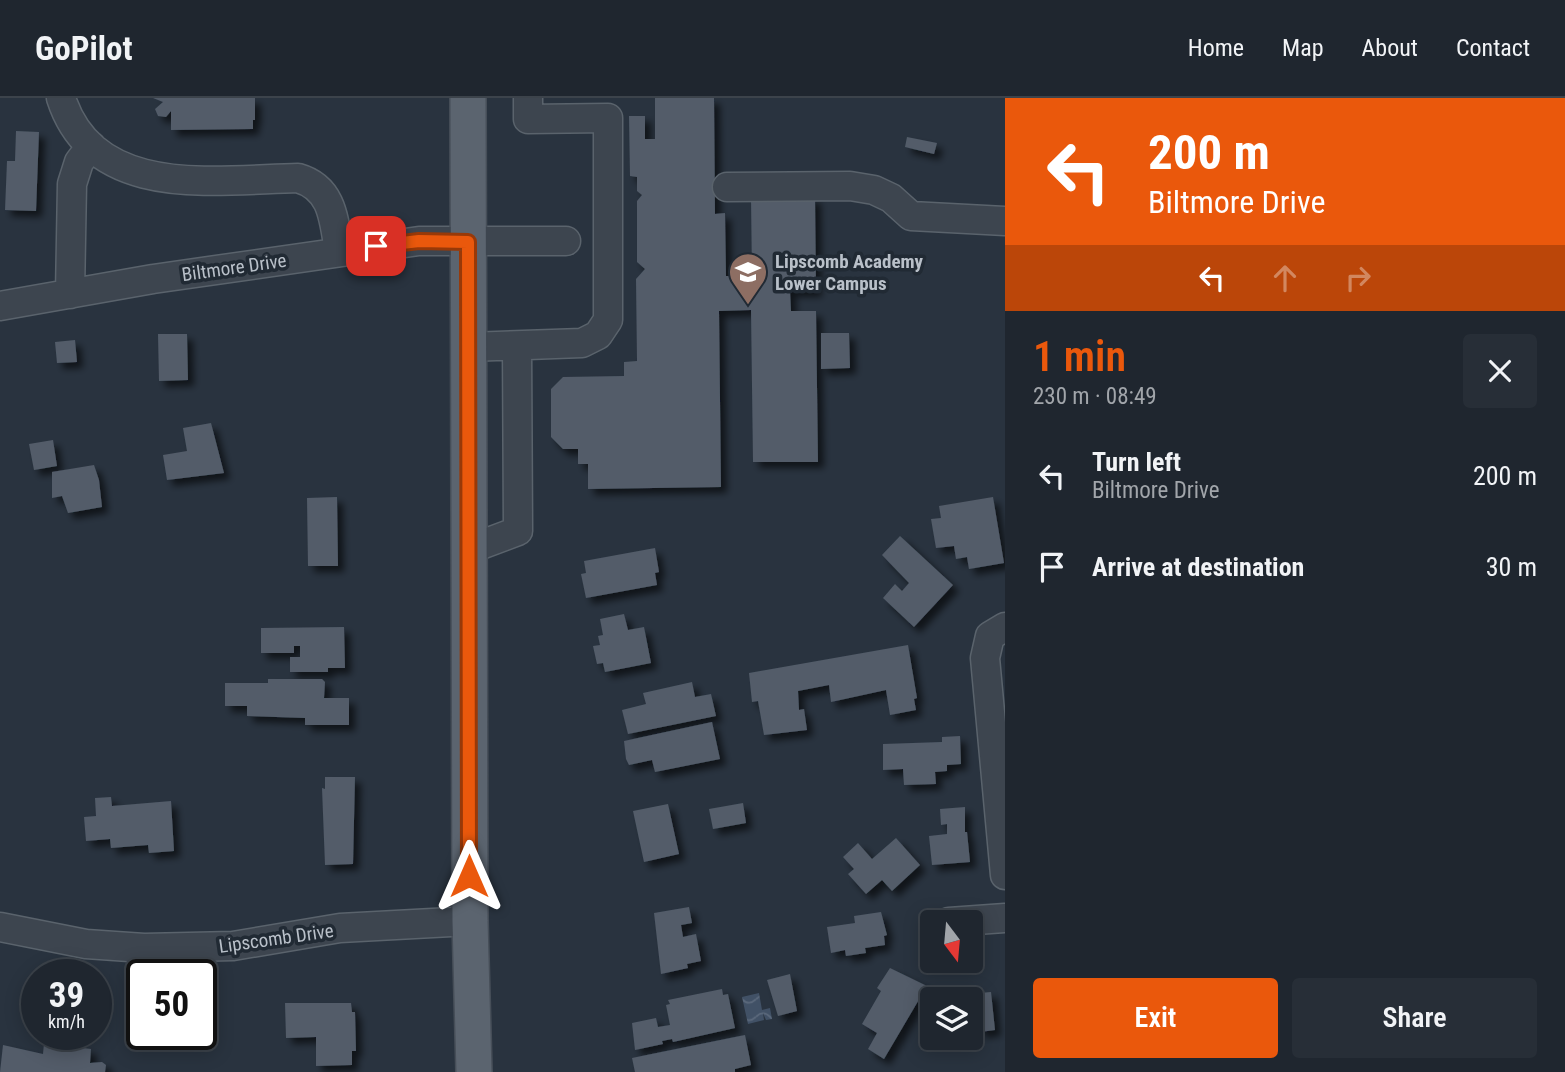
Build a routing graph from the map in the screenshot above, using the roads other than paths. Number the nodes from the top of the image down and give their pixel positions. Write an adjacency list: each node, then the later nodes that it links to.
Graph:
1 (61, 98): 5 (street)
2 (468, 98): 9 (main road)
3 (528, 98): 4 (street)
4 (608, 108): 13 (street)
5 (91, 146): 10 (street); 11 (street)
6 (727, 187): 7 (street)
7 (1005, 221)
8 (566, 241): 9 (street, Biltmore Drive)
9 (468, 242): 10 (street, Biltmore Drive); 14 (main road)
10 (339, 252): 11 (street, Biltmore Drive)
11 (69, 294): 12 (street, Biltmore Drive)
12 (0, 306)
13 (517, 346): 14 (street); 15 (street)
14 (469, 347): 15 (main road)
15 (471, 550): 20 (main road)
16 (1005, 627): 17 (street)
17 (1005, 875)
18 (1005, 918): 19 (street)
19 (984, 920)
20 (470, 921): 21 (street, Lipscomb Drive); 22 (main road)
21 (0, 927)
22 (474, 1072)

